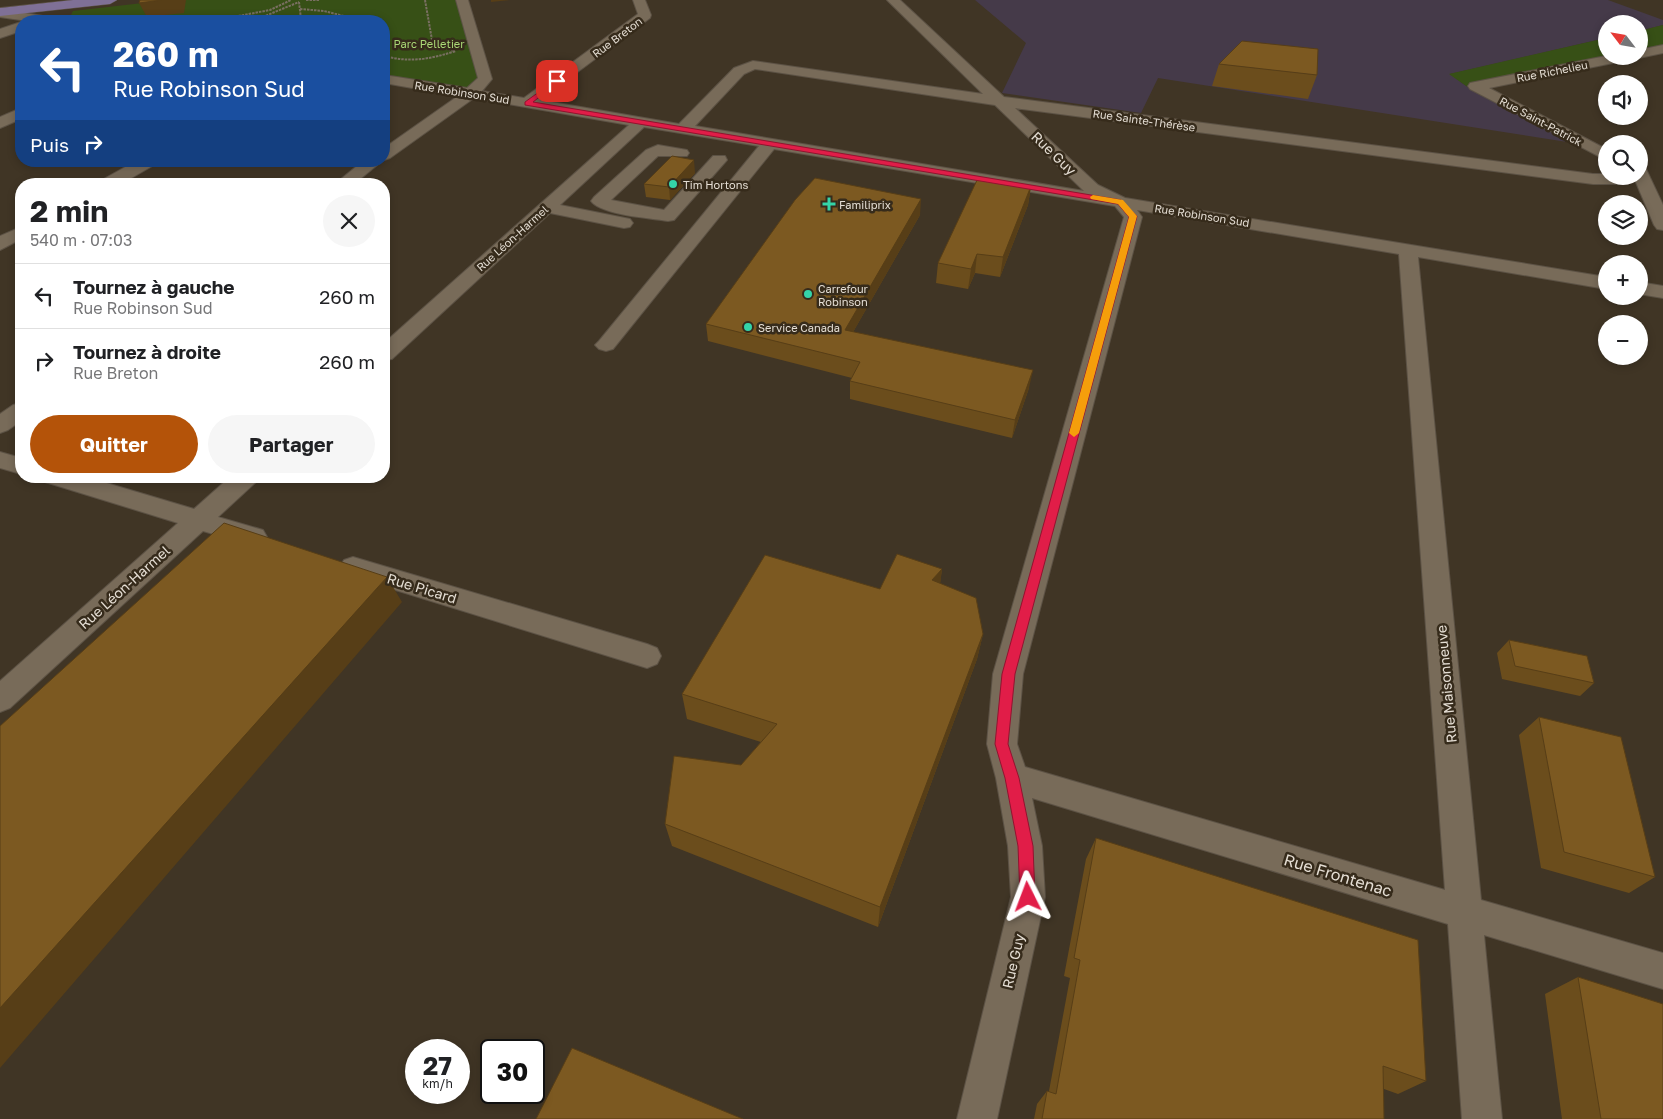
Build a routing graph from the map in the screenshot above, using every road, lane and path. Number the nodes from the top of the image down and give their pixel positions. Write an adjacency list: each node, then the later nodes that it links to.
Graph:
1 (54, 0): 12 (main road)
2 (110, 0): 11 (main road)
3 (290, 0): 17 (path)
4 (306, 0): 5 (path)
5 (320, 0)
6 (425, 0): 27 (path)
7 (462, 0): 31 (street)
8 (638, 0): 33 (street, Rue Breton)
9 (893, 0): 32 (street, Rue Guy)
10 (299, 1): 13 (path); 18 (path)
11 (92, 2): 14 (main road); 16 (main road)
12 (0, 6)
13 (300, 9): 19 (path); 20 (path)
14 (0, 12): 15 (street)
15 (16, 15)
16 (66, 15)
17 (244, 15)
18 (267, 15)
19 (301, 15)
20 (334, 15)
21 (0, 18): 22 (street)
22 (15, 20)
23 (15, 28): 24 (street)
24 (0, 34)
25 (1663, 49): 26 (street)
26 (1648, 52)
27 (390, 57)
28 (1598, 62): 30 (street, Rue Richelieu)
29 (390, 80): 31 (street, Rue Robinson Sud)
30 (1475, 86): 40 (street, Rue Saint-Patrick)
31 (470, 94): 33 (street, Rue Robinson Sud); 39 (street)
32 (1000, 101): 37 (street, Rue Sainte-Thérèse); 47 (street, Rue Sainte-Thérèse); 49 (street, Rue Guy)
33 (527, 103): 35 (street, Rue Robinson Sud)
34 (15, 115): 36 (street)
35 (641, 122): 37 (street, Rue Robinson Sud); 50 (street, Rue Léon-Harmel)
36 (0, 123)
37 (683, 129): 38 (street, Rue Robinson Sud)
38 (770, 144): 49 (street, Rue Robinson Sud); 53 (street)
39 (390, 151)
40 (1598, 151)
41 (681, 153): 42 (street)
42 (719, 160)
43 (138, 167): 45 (street)
44 (366, 167): 46 (street)
45 (118, 178)
46 (351, 178)
47 (1598, 179)
48 (1646, 185): 51 (street)
49 (1121, 202): 55 (street, Rue Robinson Sud); 72 (street, Rue Guy)
50 (546, 207): 53 (street); 60 (street, Rue Léon-Harmel)
51 (1663, 225)
52 (15, 235): 54 (street)
53 (694, 237): 59 (street)
54 (0, 244)
55 (1408, 250): 56 (street, Rue Robinson Sud); 73 (street, Rue Maisonneuve)
56 (1598, 282)
57 (1648, 290): 58 (street)
58 (1663, 292)
59 (606, 345)
60 (390, 349)
61 (15, 414): 62 (street)
62 (0, 425)
63 (0, 460): 64 (street)
64 (15, 464)
65 (77, 483): 67 (street)
66 (239, 483): 67 (street, Rue Léon-Harmel)
67 (199, 520): 68 (street); 71 (street, Rue Léon-Harmel)
68 (275, 543)
69 (332, 561): 70 (street, Rue Picard)
70 (647, 656)
71 (0, 698)
72 (1012, 778): 73 (street, Rue Frontenac); 75 (street, Rue Guy)
73 (1466, 913): 74 (street, Rue Frontenac); 76 (street, Rue Maisonneuve)
74 (1663, 971)
75 (977, 1119)
76 (1482, 1119)

